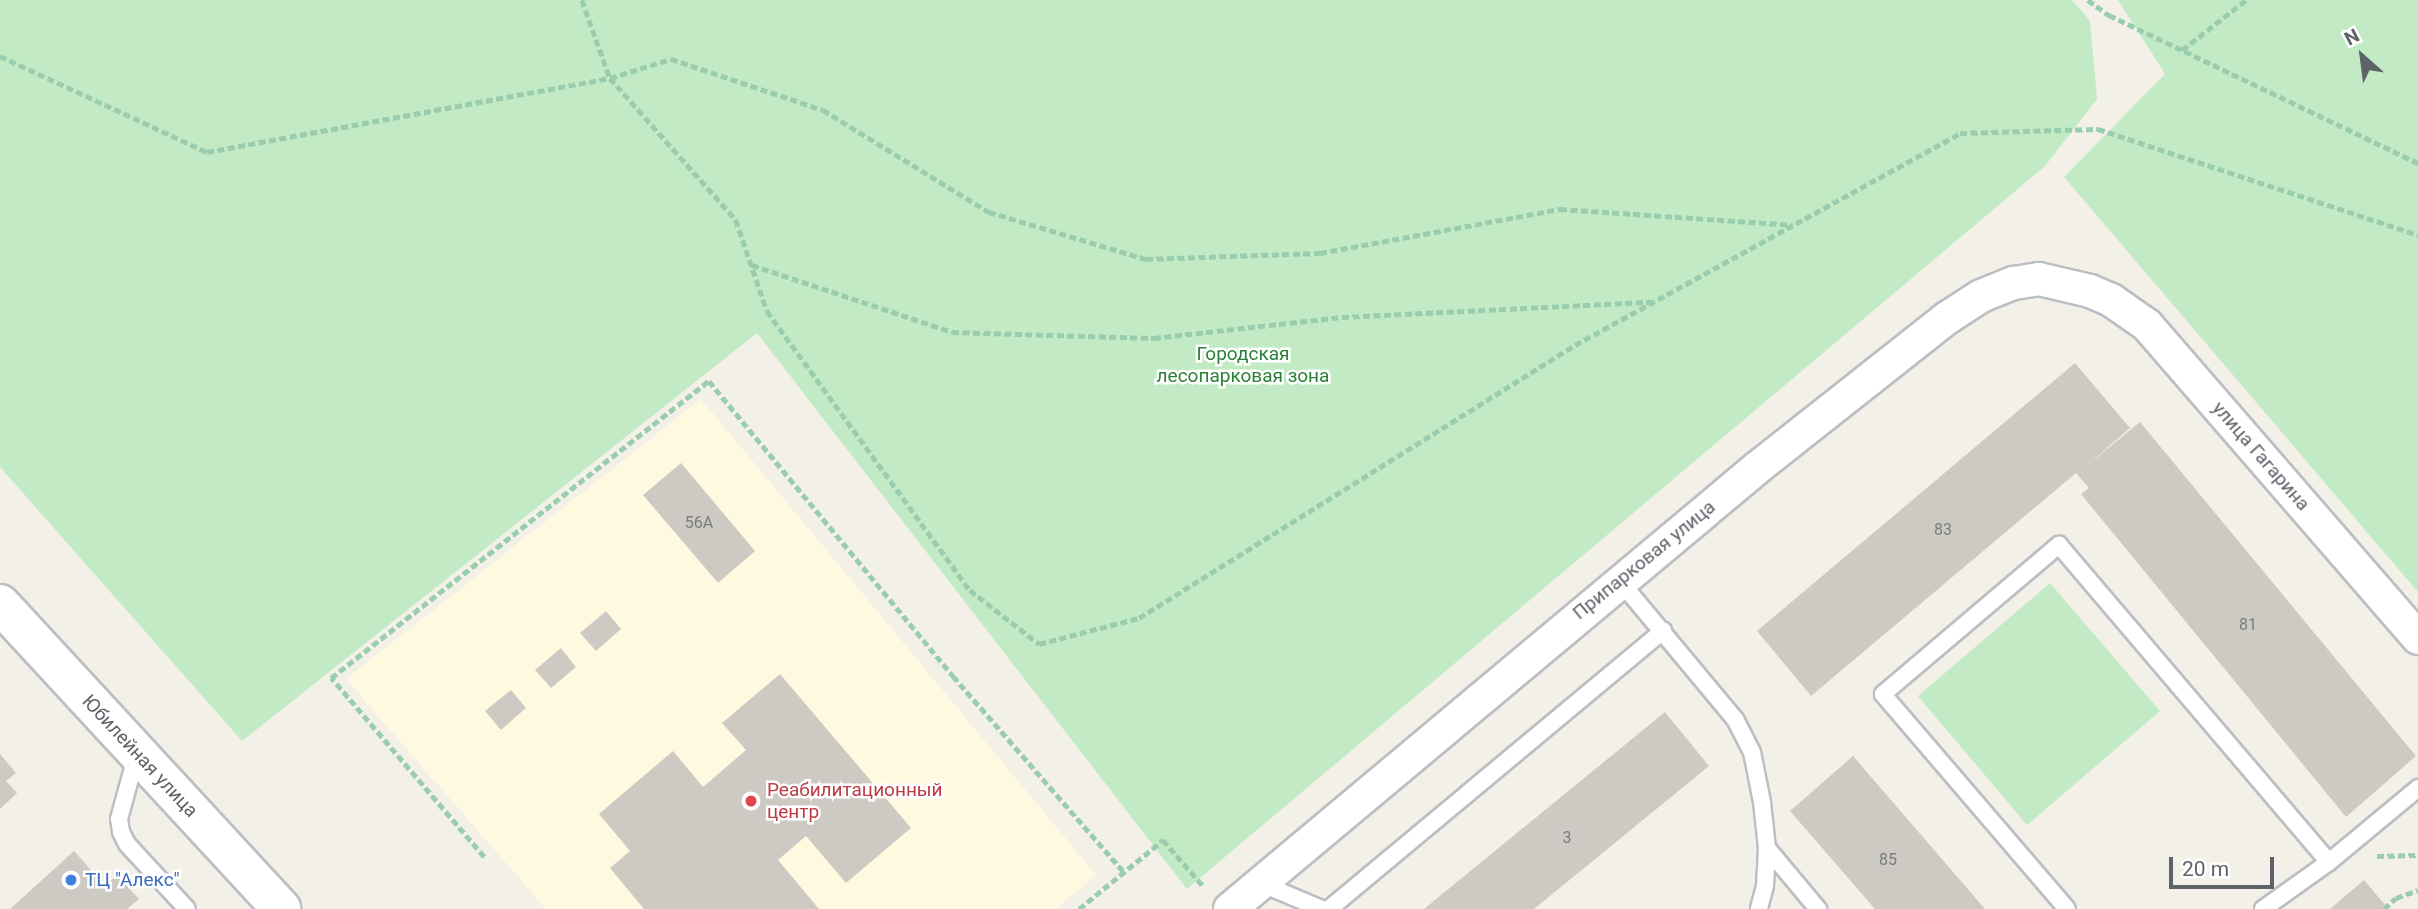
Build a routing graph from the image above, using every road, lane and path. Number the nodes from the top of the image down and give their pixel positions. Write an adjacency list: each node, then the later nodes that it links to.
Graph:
1 (582, 0): 6 (path)
2 (2088, 0): 4 (path)
3 (2246, 0): 4 (path)
4 (2182, 50): 7 (path)
5 (0, 56): 6 (path)
6 (610, 78): 8 (path); 10 (path)
7 (2418, 163)
8 (1793, 225): 9 (path); 12 (path)
9 (2418, 235)
10 (752, 265): 12 (path); 12 (path)
11 (2090, 291): 13 (street, Припарковая улица); 16 (street, улица Гагарина)
12 (1653, 302)
13 (1619, 580): 15 (lane); 23 (street, Припарковая улица)
14 (0, 604): 17 (street, Юбилейная улица)
15 (1663, 631): 19 (lane); 30 (lane)
16 (2418, 638)
17 (137, 754): 26 (lane); 27 (street, Юбилейная улица)
18 (2418, 788): 21 (lane)
19 (1767, 848): 31 (lane); 32 (lane)
20 (484, 857): 22 (path)
21 (2329, 862): 33 (lane); 34 (lane)
22 (1124, 872): 25 (path); 28 (path)
23 (1260, 883): 25 (street, Припарковая улица); 29 (lane)
24 (2418, 890): 35 (path)
25 (1218, 899)
26 (187, 909)
27 (281, 909)
28 (1079, 909)
29 (1322, 909)
30 (1329, 909)
31 (1759, 909)
32 (1818, 909)
33 (2067, 909)
34 (2263, 909)
35 (2384, 909)

